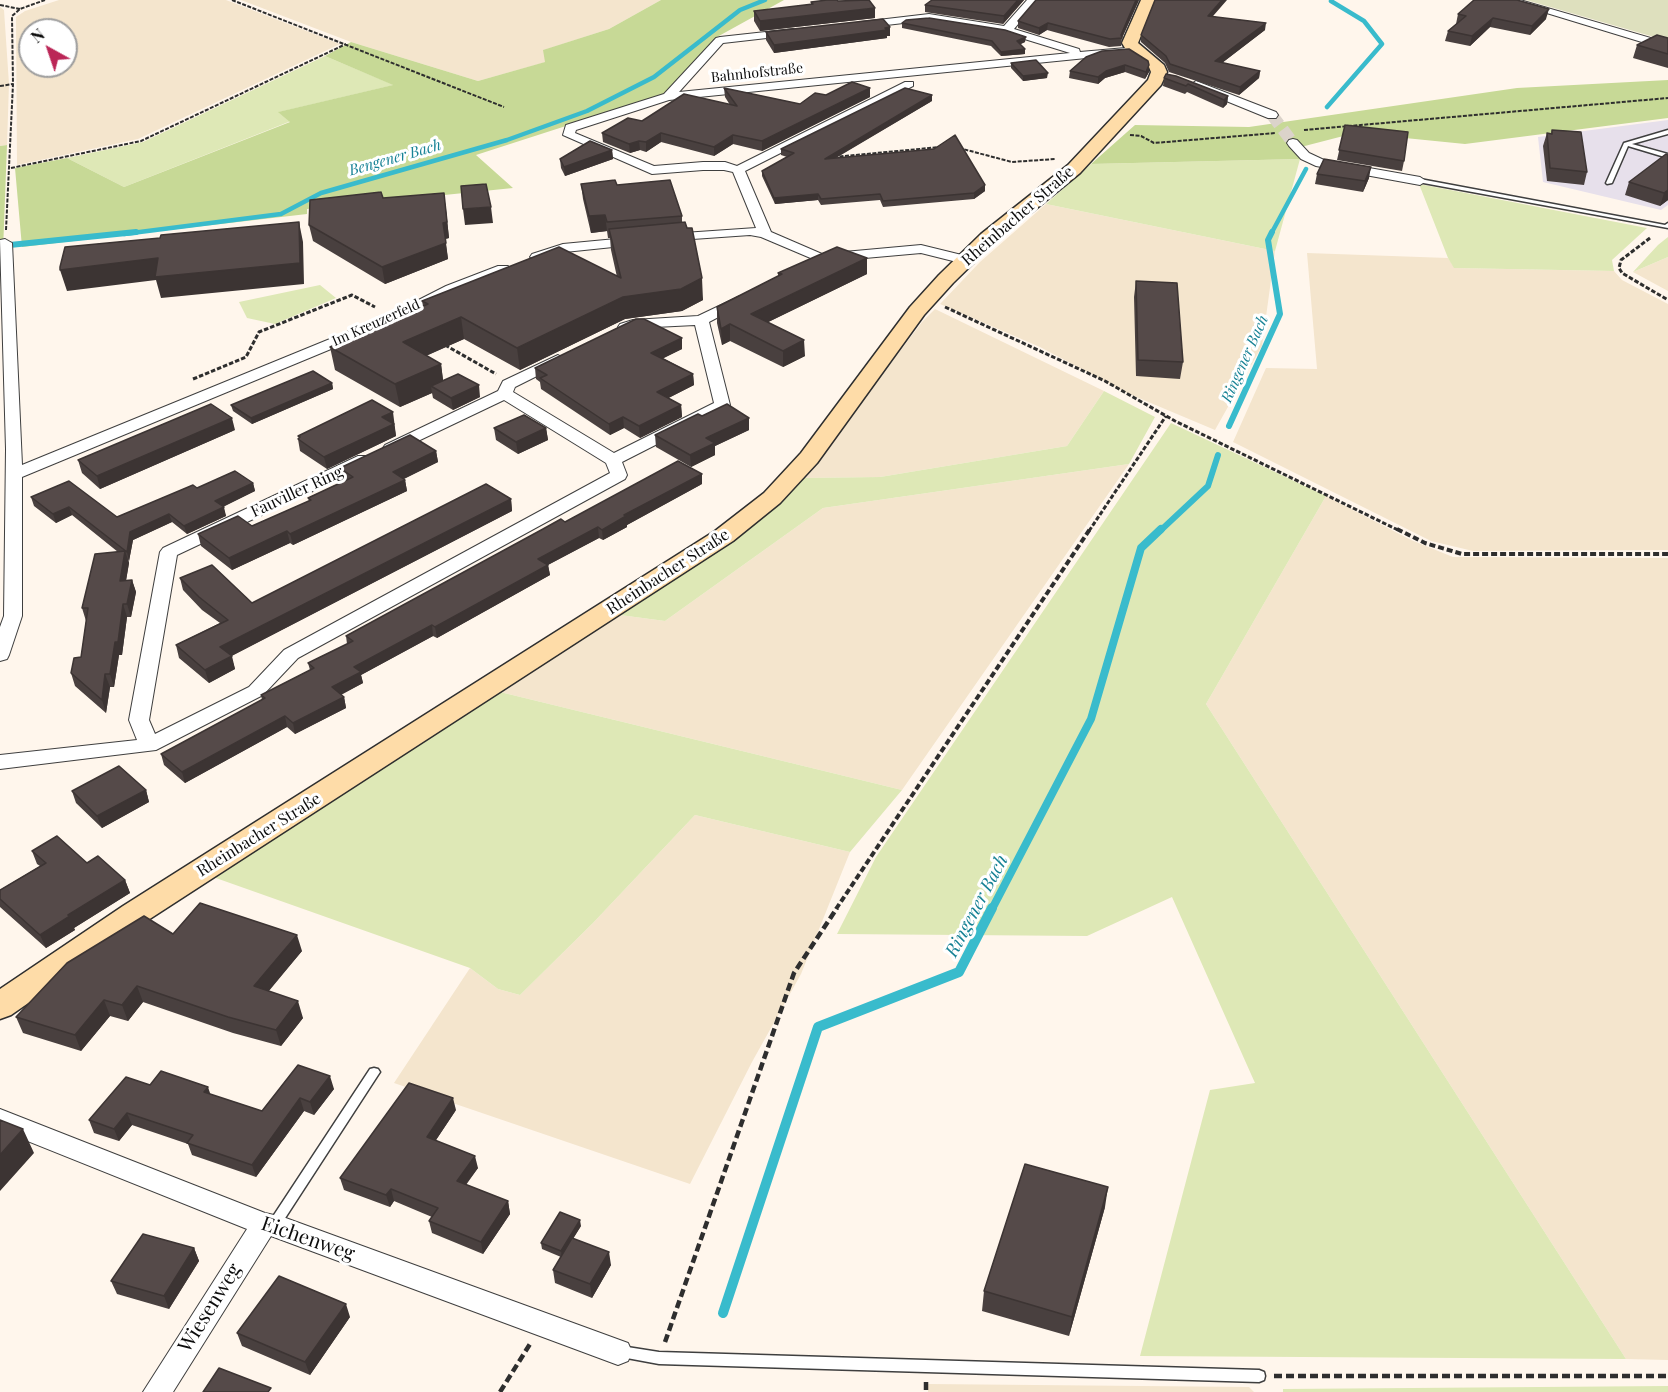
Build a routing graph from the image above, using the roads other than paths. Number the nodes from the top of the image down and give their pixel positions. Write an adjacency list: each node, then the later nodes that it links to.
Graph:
1 (1033, 0): 5 (street)
2 (1148, 0): 8 (main road)
3 (1509, 0): 7 (street)
4 (848, 26): 5 (street)
5 (1007, 30): 9 (street)
6 (801, 31): 12 (street)
7 (1668, 47)
8 (1134, 50): 9 (street, Bahnhofstraße); 10 (main road)
9 (1080, 54): 12 (street, Bahnhofstraße)
10 (1170, 77): 13 (street); 25 (main road, Rheinbacher Straße)
11 (909, 84): 18 (street)
12 (668, 97): 18 (street, Bahnhofstraße)
13 (1272, 115)
14 (1668, 132): 16 (lane)
15 (1293, 143): 19 (street)
16 (1626, 144): 17 (lane); 20 (lane)
17 (1668, 156)
18 (738, 170): 22 (street)
19 (1420, 181): 21 (lane)
20 (1609, 183)
21 (1667, 226)
22 (765, 234): 24 (street, Im Kreuzerfeld); 33 (street, Im Kreuzerfeld)
23 (5, 248): 33 (street)
24 (820, 258): 25 (street, Im Kreuzerfeld); 26 (street)
25 (965, 260): 37 (main road, Rheinbacher Straße)
26 (800, 268)
27 (750, 294): 28 (street)
28 (701, 320): 29 (street); 32 (street)
29 (612, 334)
30 (571, 354): 31 (street, Fauviller Ring)
31 (506, 389): 32 (street); 35 (street, Fauviller Ring)
32 (614, 460): 35 (street)
33 (13, 475): 34 (street)
34 (0, 656)
35 (149, 745): 36 (street)
36 (0, 762)
37 (0, 1006)
38 (374, 1072): 40 (lane)
39 (0, 1119): 40 (street, Eichenweg)
40 (269, 1225): 41 (street, Eichenweg); 43 (street, Wiesenweg)
41 (618, 1352): 42 (lane)
42 (1258, 1376)
43 (157, 1392)

